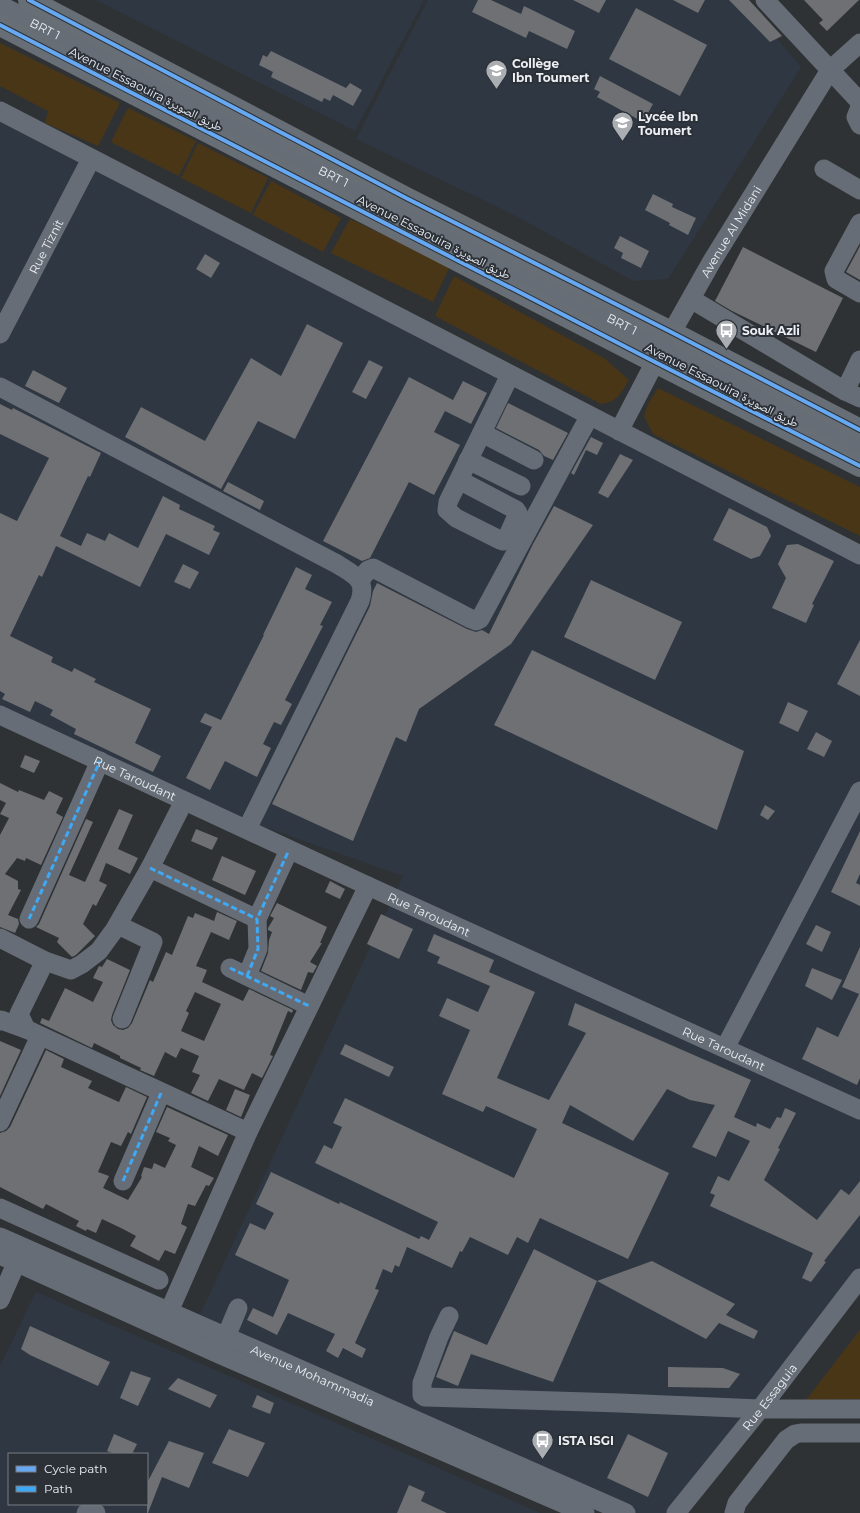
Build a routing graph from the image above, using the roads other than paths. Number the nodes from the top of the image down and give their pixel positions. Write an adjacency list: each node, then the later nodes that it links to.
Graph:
1 (29, 0): 18 (main road, Avenue Essaouira طريق الصويرة)
2 (765, 0): 6 (street)
3 (0, 5): 18 (street, BRT 1)
4 (0, 24): 18 (main road, Avenue Essaouira طريق الصويرة)
5 (860, 43): 6 (street, Avenue Al Midani)
6 (830, 70): 7 (street); 16 (street, Avenue Al Midani)
7 (860, 102)
8 (860, 107): 10 (street)
9 (0, 111): 11 (street)
10 (860, 125)
11 (91, 159): 17 (street, Rue Tiznit); 20 (street)
12 (824, 169): 13 (street)
13 (860, 190)
14 (860, 222): 15 (street)
15 (860, 293)
16 (691, 299): 18 (street, Avenue Al Midani); 22 (street)
17 (0, 334)
18 (663, 347): 24 (main road, Avenue Essaouira طريق الصويرة); 25 (street, Avenue Al Midani); 27 (street, BRT 1); 30 (main road, Avenue Essaouira طريق الصويرة)
19 (860, 360): 22 (street)
20 (510, 375): 23 (street); 26 (street)
21 (0, 387): 34 (street)
22 (853, 395)
23 (590, 416): 25 (street); 34 (street)
24 (860, 430)
25 (618, 431): 33 (street)
26 (482, 433): 28 (street); 29 (street)
27 (860, 445)
28 (468, 460): 31 (street); 32 (street)
29 (534, 460)
30 (860, 466)
31 (458, 480)
32 (522, 486)
33 (860, 555)
34 (360, 580): 39 (street)
35 (0, 715): 36 (street, Rue Taroudant)
36 (100, 761): 38 (street, Rue Taroudant); 44 (street)
37 (860, 791): 54 (street)
38 (184, 801): 39 (street, Rue Taroudant); 41 (street)
39 (247, 829): 40 (street, Rue Taroudant)
40 (289, 850): 42 (street, Rue Taroudant); 43 (street)
41 (150, 868): 43 (street); 45 (street)
42 (368, 886): 50 (street); 54 (street, Rue Taroudant)
43 (257, 918): 49 (street)
44 (29, 919)
45 (118, 925): 47 (street); 51 (street)
46 (0, 938): 47 (street)
47 (45, 961): 53 (street)
48 (230, 968): 49 (street)
49 (247, 976): 50 (street)
50 (309, 1006): 58 (street)
51 (122, 1019)
52 (0, 1021): 53 (street)
53 (33, 1033): 55 (street); 57 (street)
54 (725, 1048): 56 (street, Rue Taroudant)
55 (161, 1093): 58 (street); 59 (street)
56 (860, 1110)
57 (0, 1122)
58 (248, 1132): 68 (street)
59 (123, 1181)
60 (0, 1208): 61 (street)
61 (25, 1219): 62 (street); 64 (street)
62 (11, 1249): 65 (street); 68 (street, Avenue Mohammadia)
63 (860, 1278): 70 (street, Rue Essaguia)
64 (159, 1280)
65 (0, 1300)
66 (238, 1308): 69 (street)
67 (449, 1316): 70 (street)
68 (166, 1320): 69 (street, Avenue Mohammadia)
69 (222, 1346): 73 (street, Avenue Mohammadia)
70 (760, 1409): 71 (street); 78 (street, Rue Essaguia)
71 (860, 1409)
72 (860, 1433): 79 (street)
73 (509, 1471): 76 (street, Avenue Mohammadia); 77 (street, Avenue Mohammadia)
74 (86, 1513): 75 (street)
75 (96, 1513)
76 (585, 1513)
77 (626, 1513)
78 (676, 1513)
79 (734, 1513)

